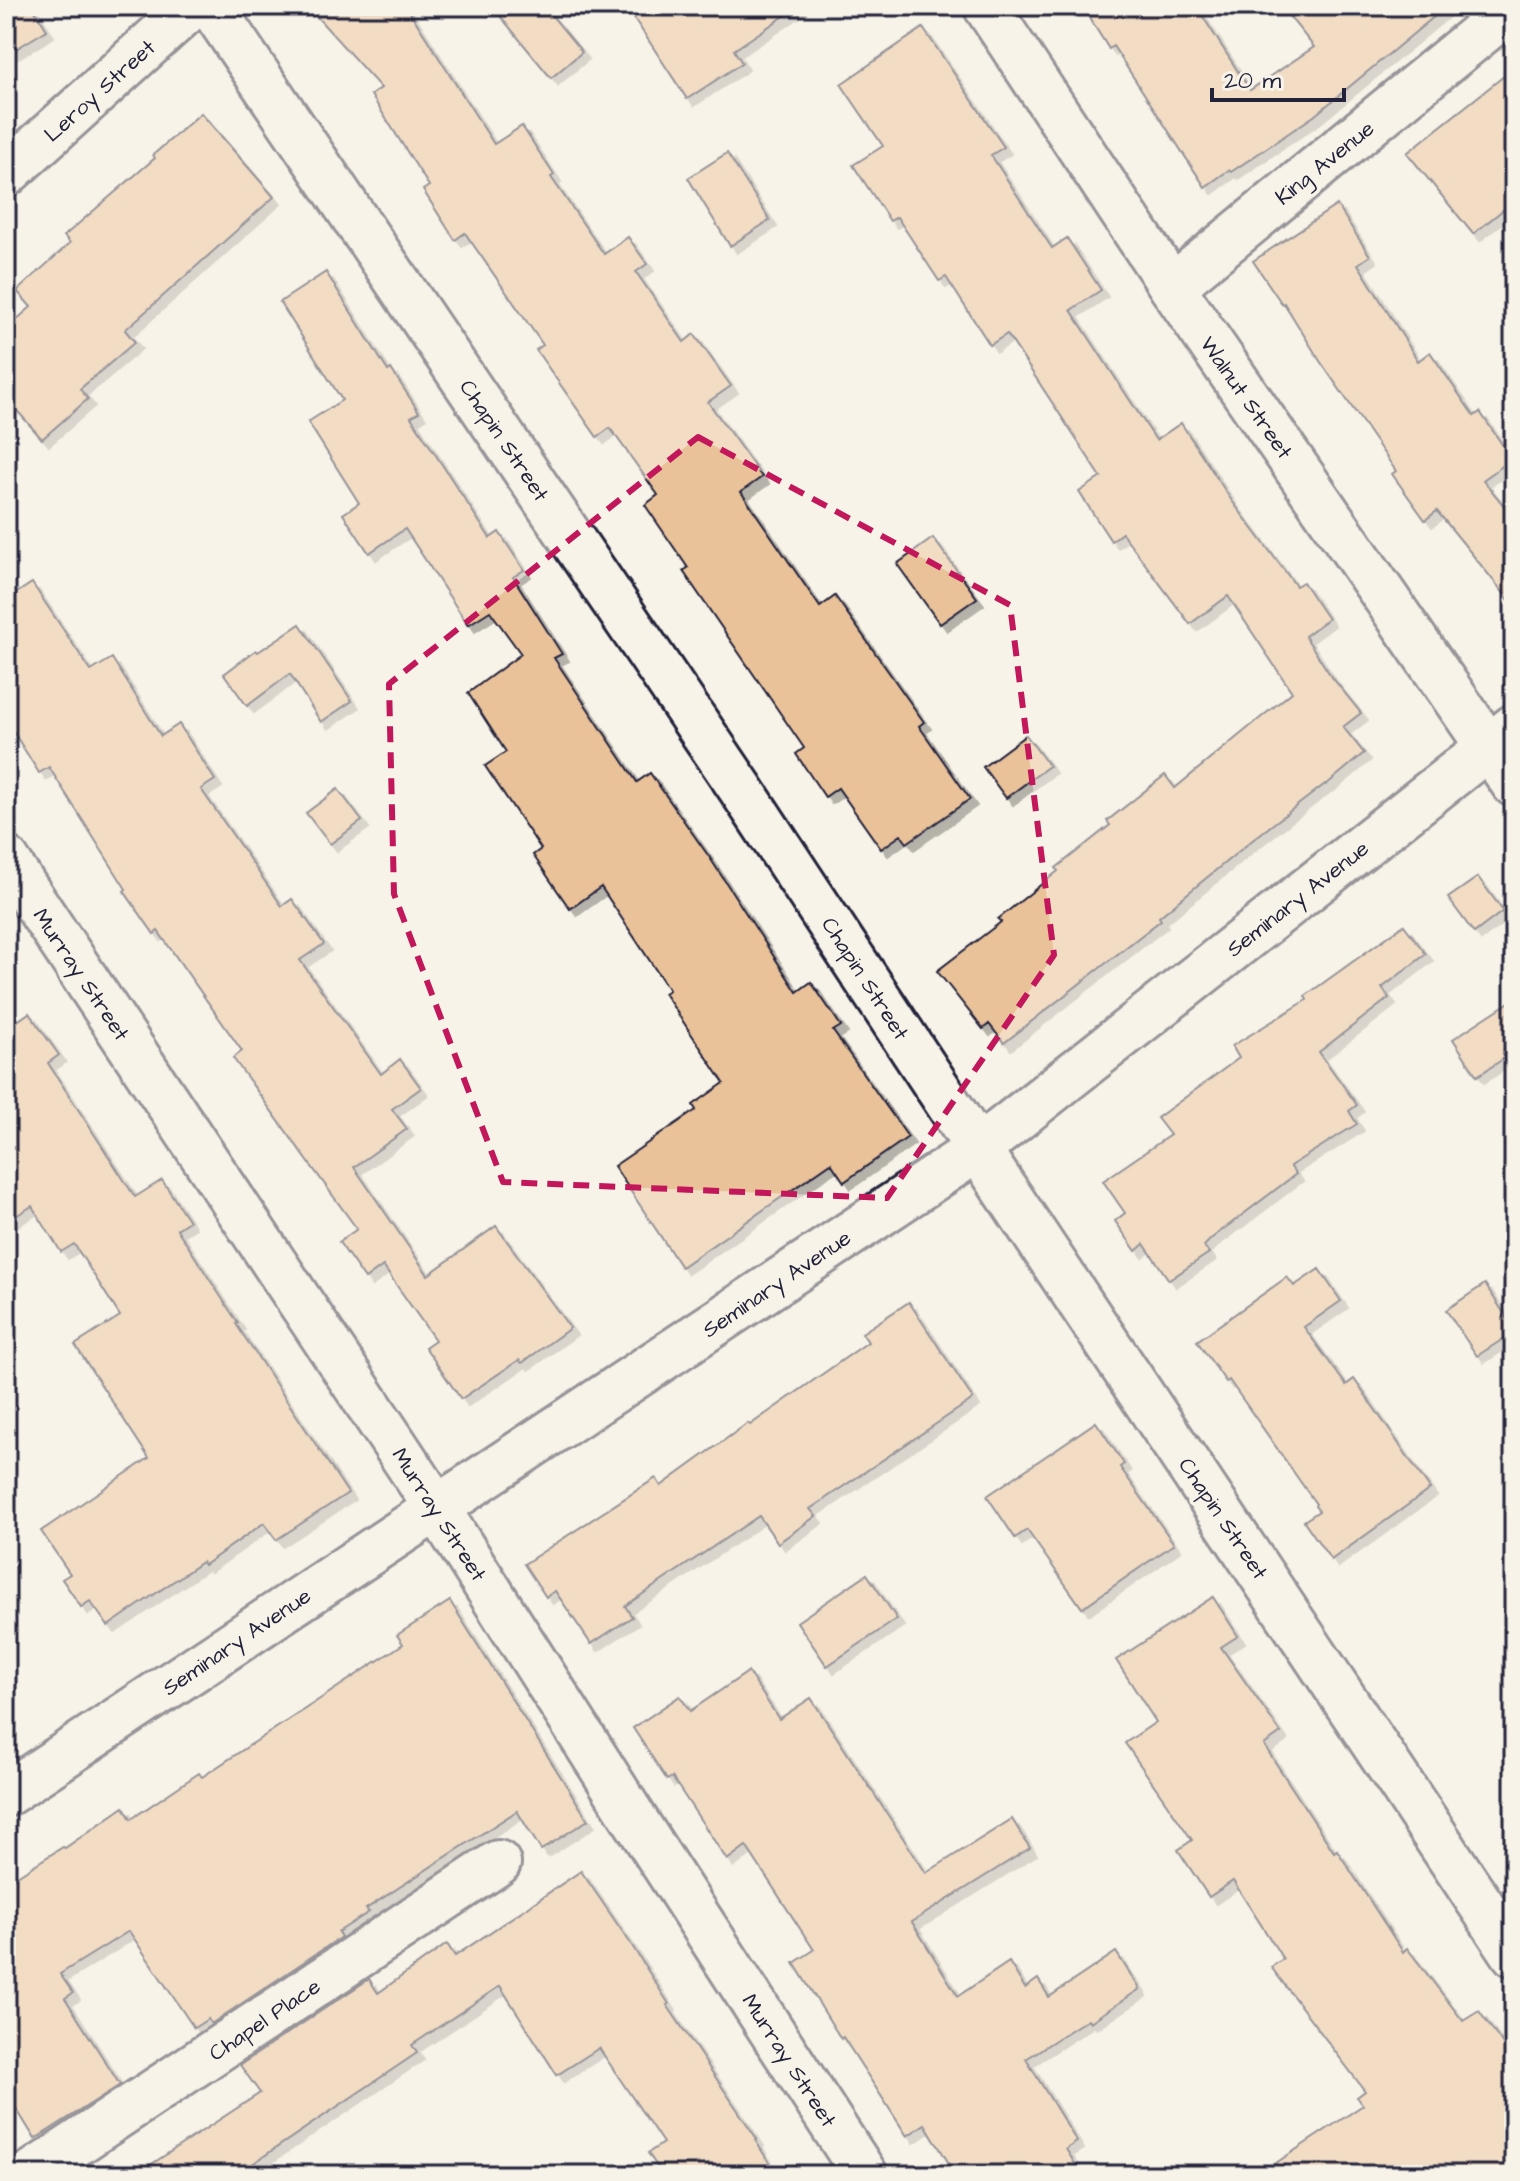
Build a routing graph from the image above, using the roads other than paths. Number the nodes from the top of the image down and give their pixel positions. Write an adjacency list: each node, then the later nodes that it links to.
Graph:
1 (192, 6): 5 (street, Leroy Street)
2 (211, 6): 10 (street, Chapin Street)
3 (986, 6): 6 (street, Walnut Street)
4 (1514, 6): 6 (street, King Avenue)
5 (6, 174)
6 (1172, 287): 7 (street, Walnut Street)
7 (1502, 737): 8 (street, Walnut Street); 10 (street, Seminary Avenue)
8 (1514, 784)
9 (6, 859): 11 (street, Murray Street)
10 (978, 1149): 11 (street, Seminary Avenue); 14 (street, Chapin Street)
11 (437, 1508): 12 (street, Seminary Avenue); 16 (street, Murray Street)
12 (6, 1794)
13 (498, 1863): 15 (street, Chapel Place)
14 (1514, 1954)
15 (29, 2175)
16 (865, 2175)

